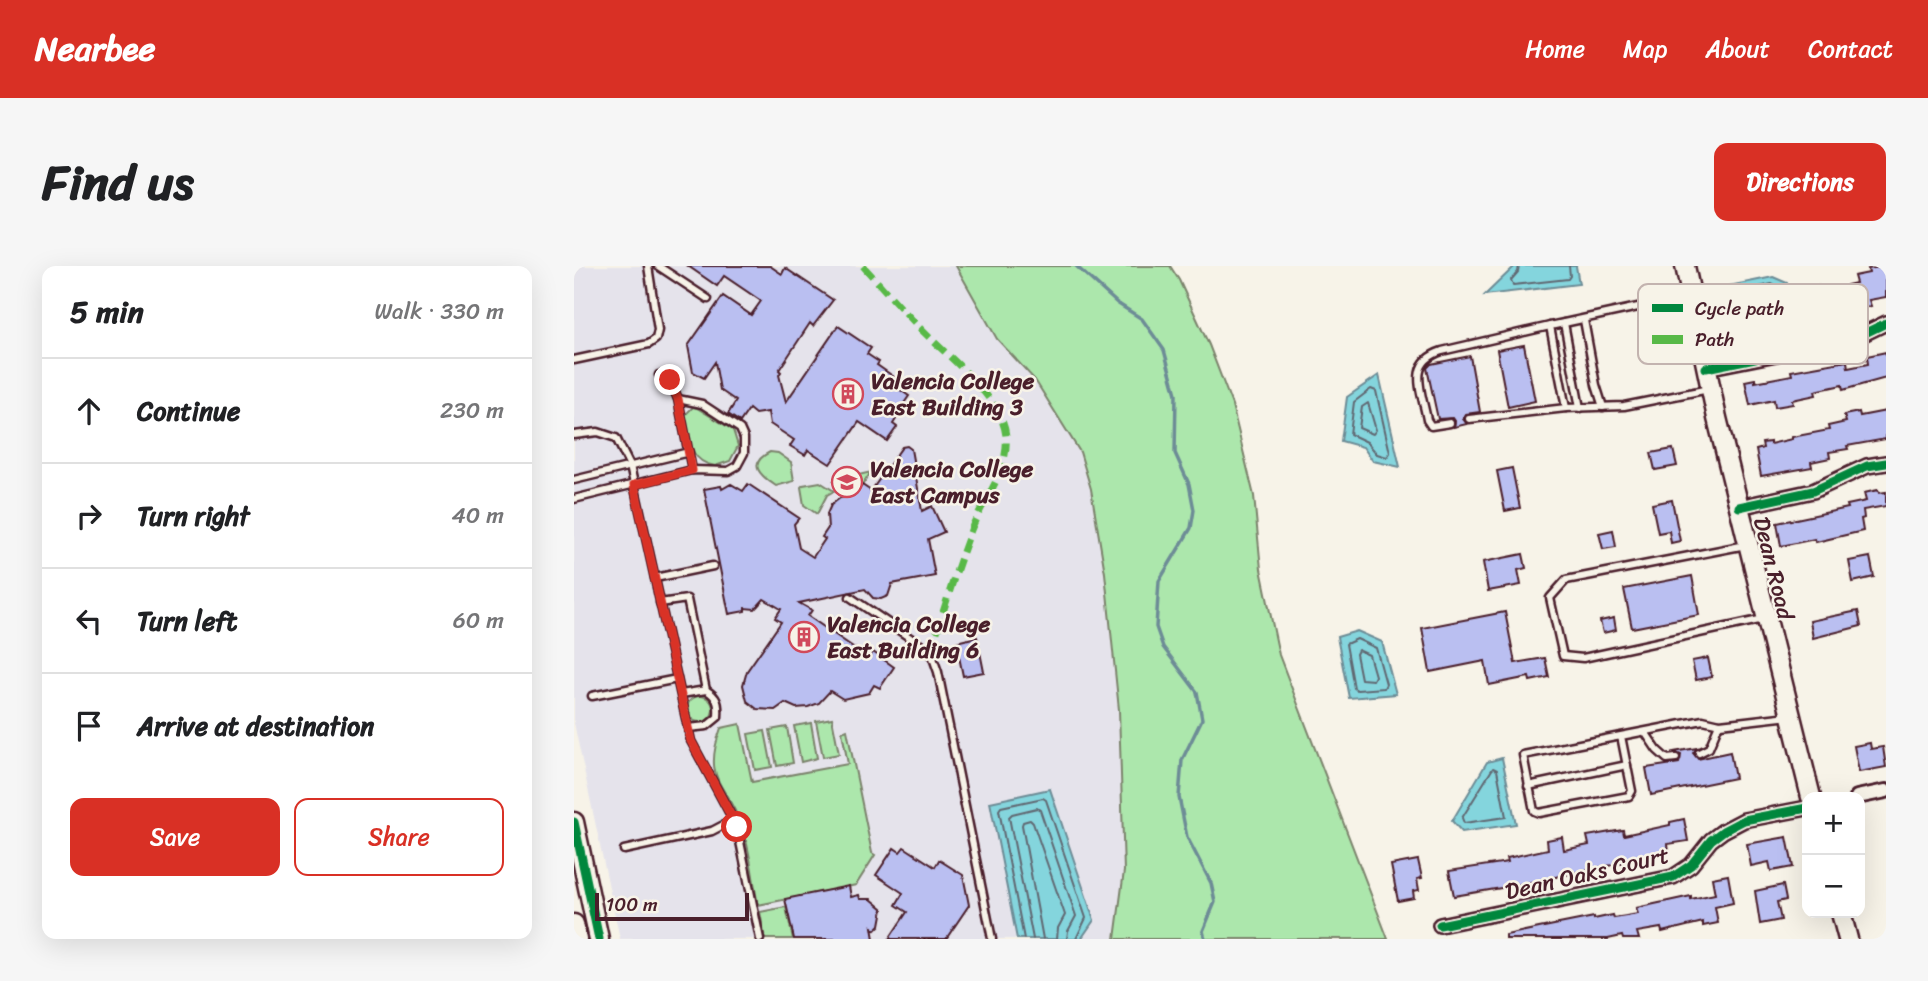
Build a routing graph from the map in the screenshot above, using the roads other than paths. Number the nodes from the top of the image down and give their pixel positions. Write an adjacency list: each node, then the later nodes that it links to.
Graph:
1 (648, 266): 12 (lane)
2 (658, 266): 5 (lane)
3 (1685, 266): 4 (main road, Dean Road)
4 (1689, 284)
5 (708, 299)
6 (1638, 308): 7 (lane)
7 (1584, 320): 8 (lane); 19 (lane)
8 (1564, 323): 10 (lane); 21 (lane)
9 (1886, 323): 11 (street)
10 (1550, 326): 20 (lane); 23 (lane)
11 (1868, 332)
12 (574, 360)
13 (1705, 364): 15 (main road, Dean Road)
14 (1726, 364): 15 (street)
15 (1706, 368): 17 (main road, Dean Road)
16 (659, 375): 18 (lane)
17 (1710, 389): 19 (lane); 32 (main road, Dean Road)
18 (678, 399): 25 (lane); 28 (lane)
19 (1603, 407): 21 (lane)
20 (1566, 408): 21 (lane); 22 (lane)
21 (1580, 408)
22 (1469, 419)
23 (1450, 423)
24 (574, 435): 27 (lane)
25 (689, 452): 27 (lane); 28 (lane)
26 (1886, 463): 32 (street)
27 (629, 466): 29 (lane); 30 (lane)
28 (692, 470): 30 (lane)
29 (574, 480)
30 (634, 485): 31 (lane); 35 (lane)
31 (574, 499)
32 (1738, 507): 33 (main road, Dean Road)
33 (1748, 545): 38 (main road, Dean Road); 38 (lane)
34 (713, 566): 35 (lane)
35 (655, 578): 37 (lane)
36 (850, 597): 65 (lane)
37 (660, 603): 39 (lane); 40 (lane)
38 (1767, 619): 43 (main road, Dean Road)
39 (677, 679): 41 (lane); 42 (lane)
40 (706, 690): 41 (lane); 45 (lane)
41 (681, 694): 45 (lane)
42 (592, 696)
43 (1791, 716): 44 (lane); 53 (main road, Dean Road)
44 (1719, 724): 46 (lane); 48 (lane)
45 (688, 728): 56 (lane)
46 (1645, 732): 47 (lane); 49 (lane)
47 (1621, 736): 50 (lane); 51 (lane)
48 (1699, 753)
49 (1676, 758)
50 (1627, 765): 51 (lane); 51 (lane)
51 (1528, 786)
52 (1886, 791): 54 (street)
53 (1810, 792)
54 (1865, 795)
55 (1802, 809): 61 (street, Dean Oaks Court)
56 (733, 820): 58 (lane); 64 (lane)
57 (575, 828): 63 (main road)
58 (624, 850)
59 (1842, 918): 66 (main road)
60 (574, 924): 62 (main road)
61 (1440, 925)
62 (577, 939)
63 (599, 939)
64 (760, 939)
65 (992, 939)
66 (1848, 939)

